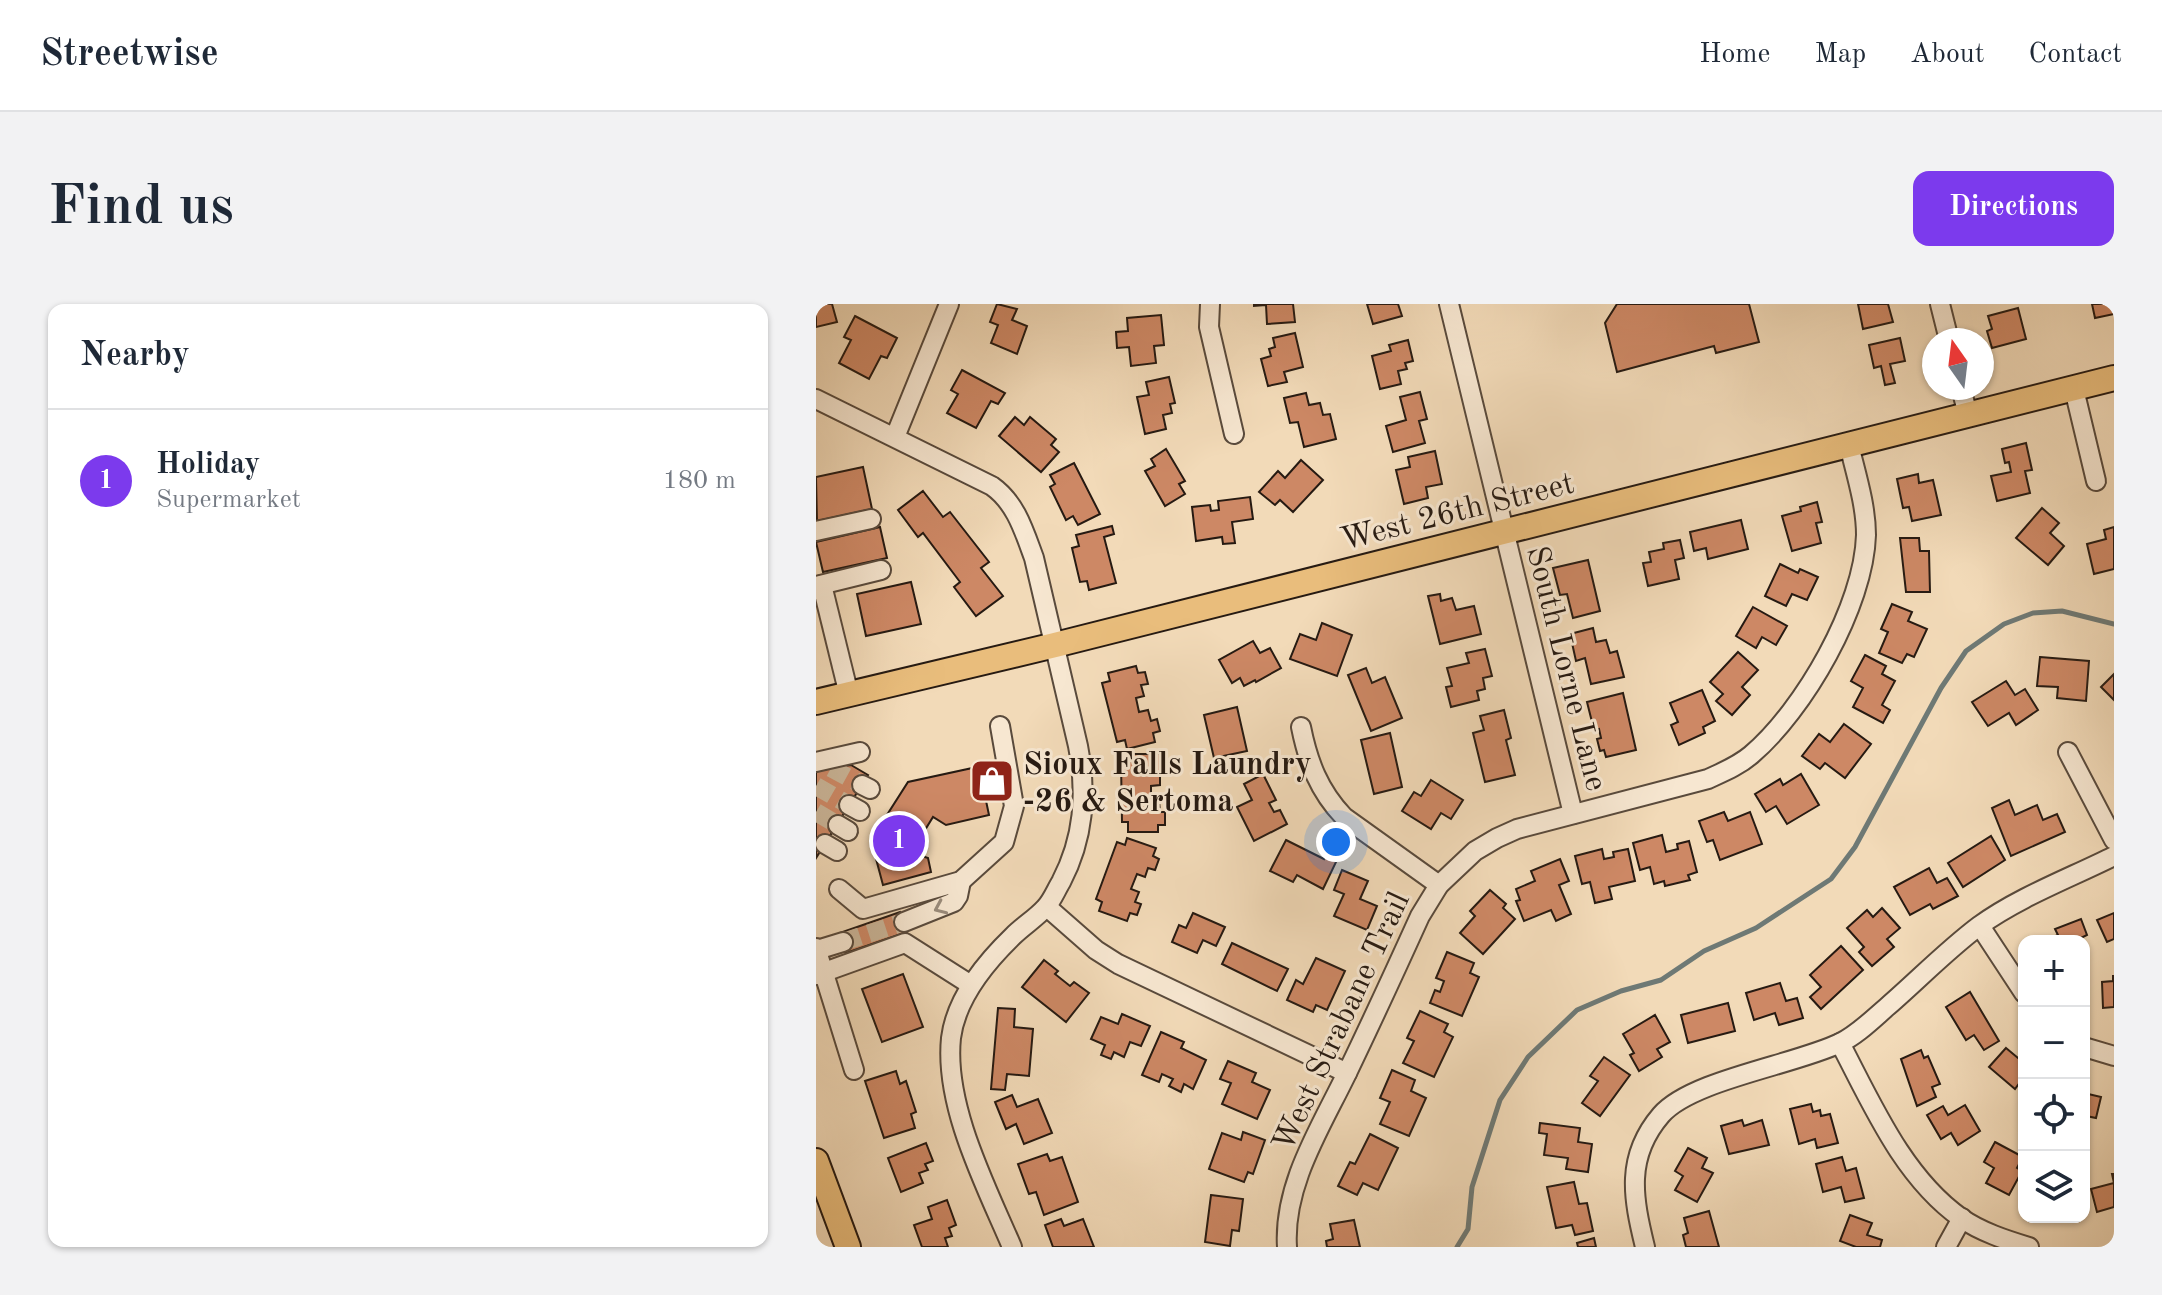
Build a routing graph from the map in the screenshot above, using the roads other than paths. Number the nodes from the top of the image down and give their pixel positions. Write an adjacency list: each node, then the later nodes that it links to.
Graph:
1 (949, 304): 12 (street)
2 (1210, 304): 11 (street)
3 (1449, 304): 17 (street, South Lorne Lane)
4 (1940, 304): 5 (street)
5 (1946, 328)
6 (2114, 378): 7 (main road, West 26th Street)
7 (2074, 389): 10 (main road, West 26th Street); 14 (street)
8 (816, 399): 12 (street)
9 (1964, 400): 10 (street)
10 (1968, 415): 13 (main road, West 26th Street)
11 (1234, 434)
12 (895, 437): 20 (street)
13 (1849, 445): 17 (main road, West 26th Street); 28 (street, West Strabane Trail)
14 (2096, 481)
15 (871, 519): 16 (street)
16 (816, 531)
17 (1504, 532): 20 (main road, West 26th Street); 28 (street, South Lorne Lane)
18 (881, 570): 19 (street)
19 (819, 586): 21 (street)
20 (1055, 645): 21 (main road, West 26th Street); 34 (street)
21 (849, 695): 22 (main road, West 26th Street)
22 (816, 702)
23 (1000, 726): 31 (street)
24 (1301, 727): 32 (street)
25 (860, 752): 27 (street)
26 (2068, 752): 29 (street)
27 (821, 764)
28 (1573, 814): 32 (street, West Strabane Trail)
29 (2114, 840)
30 (2114, 856): 36 (street)
31 (961, 881): 33 (street); 35 (street, one-way to 35)
32 (1439, 885): 46 (street, West Strabane Trail)
33 (839, 889)
34 (1047, 907): 41 (street); 46 (street)
35 (904, 922)
36 (1980, 926): 40 (street); 42 (street)
37 (843, 942): 38 (street)
38 (816, 949): 39 (street)
39 (820, 974): 41 (street); 45 (street)
40 (2018, 984)
41 (971, 985): 50 (street)
42 (1840, 1043): 48 (street); 52 (street)
43 (2090, 1049): 44 (street)
44 (2114, 1056)
45 (854, 1070)
46 (1347, 1073): 51 (street, West Strabane Trail)
47 (819, 1177): 49 (main road)
48 (1962, 1218): 53 (street); 54 (street)
49 (848, 1247)
50 (1012, 1247)
51 (1287, 1247)
52 (1645, 1247)
53 (1946, 1247)
54 (2029, 1247)

